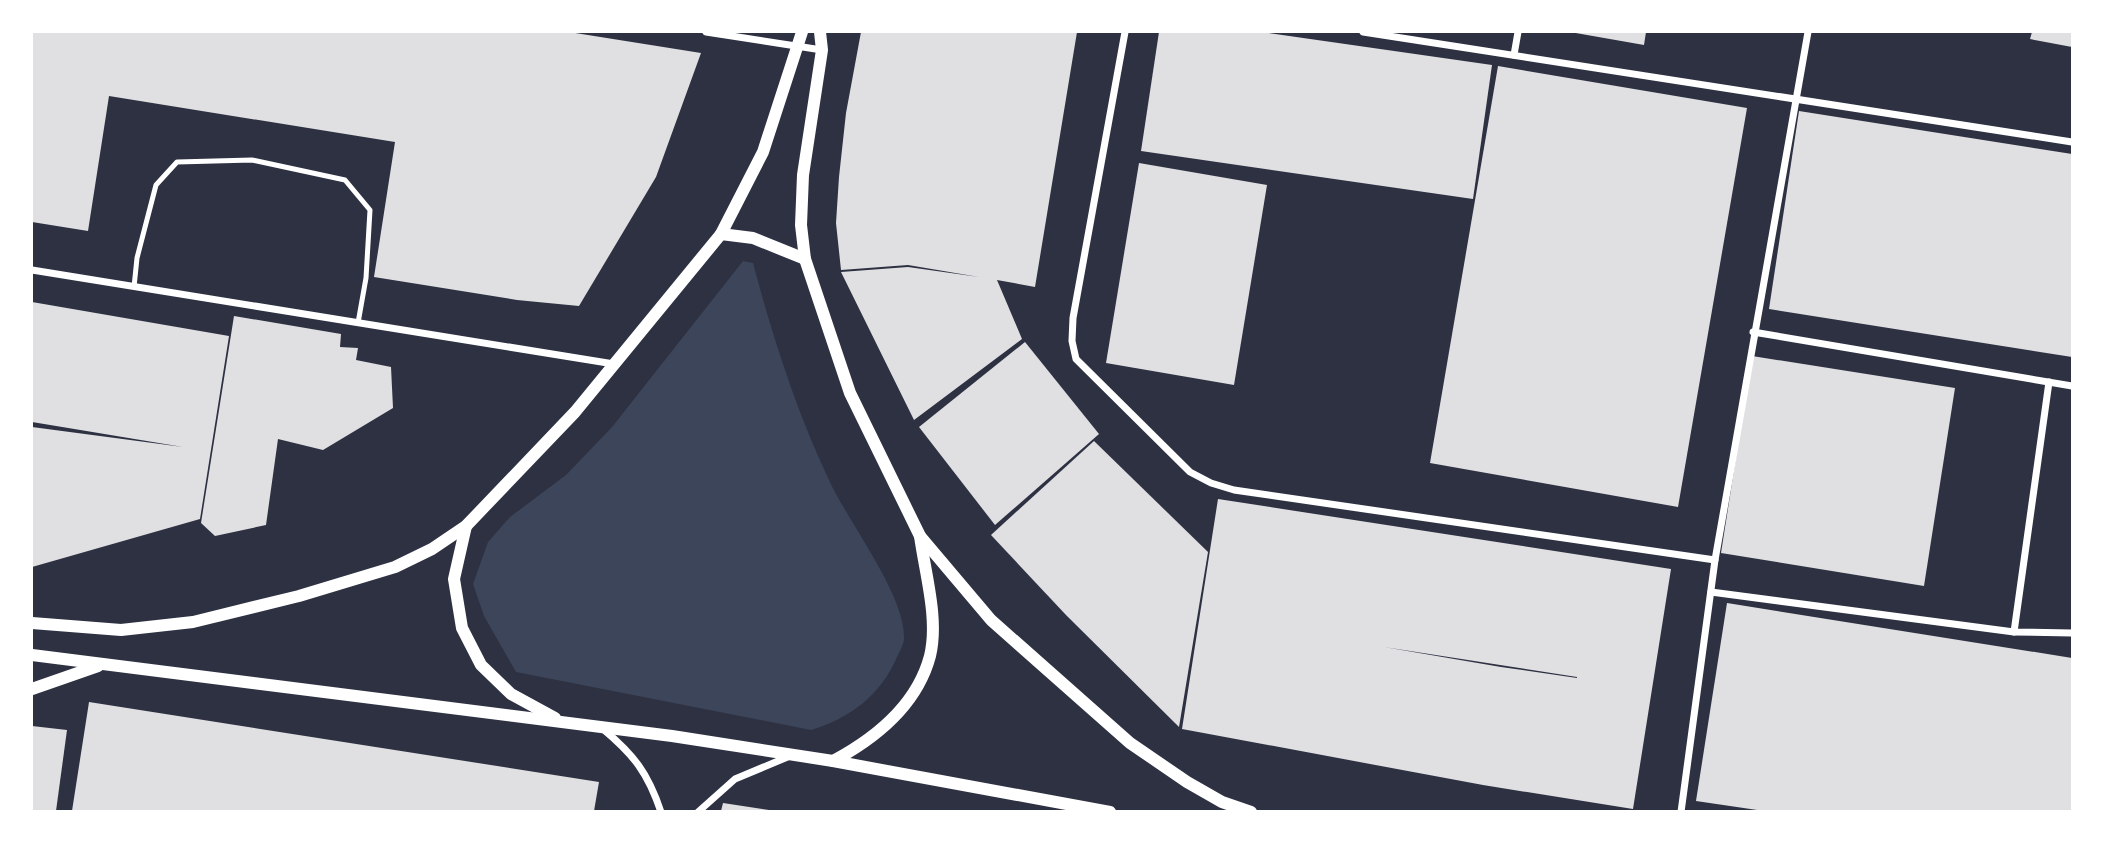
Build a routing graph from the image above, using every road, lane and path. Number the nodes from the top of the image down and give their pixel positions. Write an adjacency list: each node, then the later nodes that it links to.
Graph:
1 (706, 32): 8 (street)
2 (802, 32): 8 (street)
3 (820, 32): 9 (street)
4 (1125, 32): 24 (street)
5 (1363, 32): 10 (street)
6 (1518, 32): 10 (street)
7 (1808, 32): 11 (street)
8 (795, 46): 9 (street); 13 (street)
9 (822, 50): 14 (street)
10 (1514, 55): 11 (street)
11 (1798, 99): 12 (street); 18 (street)
12 (2073, 142)
13 (721, 234): 14 (street); 19 (street)
14 (805, 259): 23 (street)
15 (32, 270): 16 (street)
16 (134, 287): 17 (street); 17 (lane)
17 (358, 323): 19 (street)
18 (1753, 332): 20 (street); 24 (street)
19 (615, 364): 22 (street)
20 (2049, 382): 21 (street); 27 (street)
21 (2073, 386)
22 (466, 526): 26 (street); 32 (street)
23 (920, 536): 35 (street); 36 (street)
24 (1716, 560): 25 (street)
25 (1711, 592): 27 (street); 40 (street)
26 (32, 623)
27 (2014, 632): 28 (street)
28 (2073, 633)
29 (32, 655): 30 (street)
30 (101, 665): 31 (street); 32 (street)
31 (32, 689)
32 (561, 722): 33 (street)
33 (600, 726): 34 (street); 37 (street)
34 (794, 755): 35 (street); 38 (street)
35 (833, 761): 39 (street)
36 (1247, 810)
37 (661, 811)
38 (698, 811)
39 (1110, 811)
40 (1681, 811)

